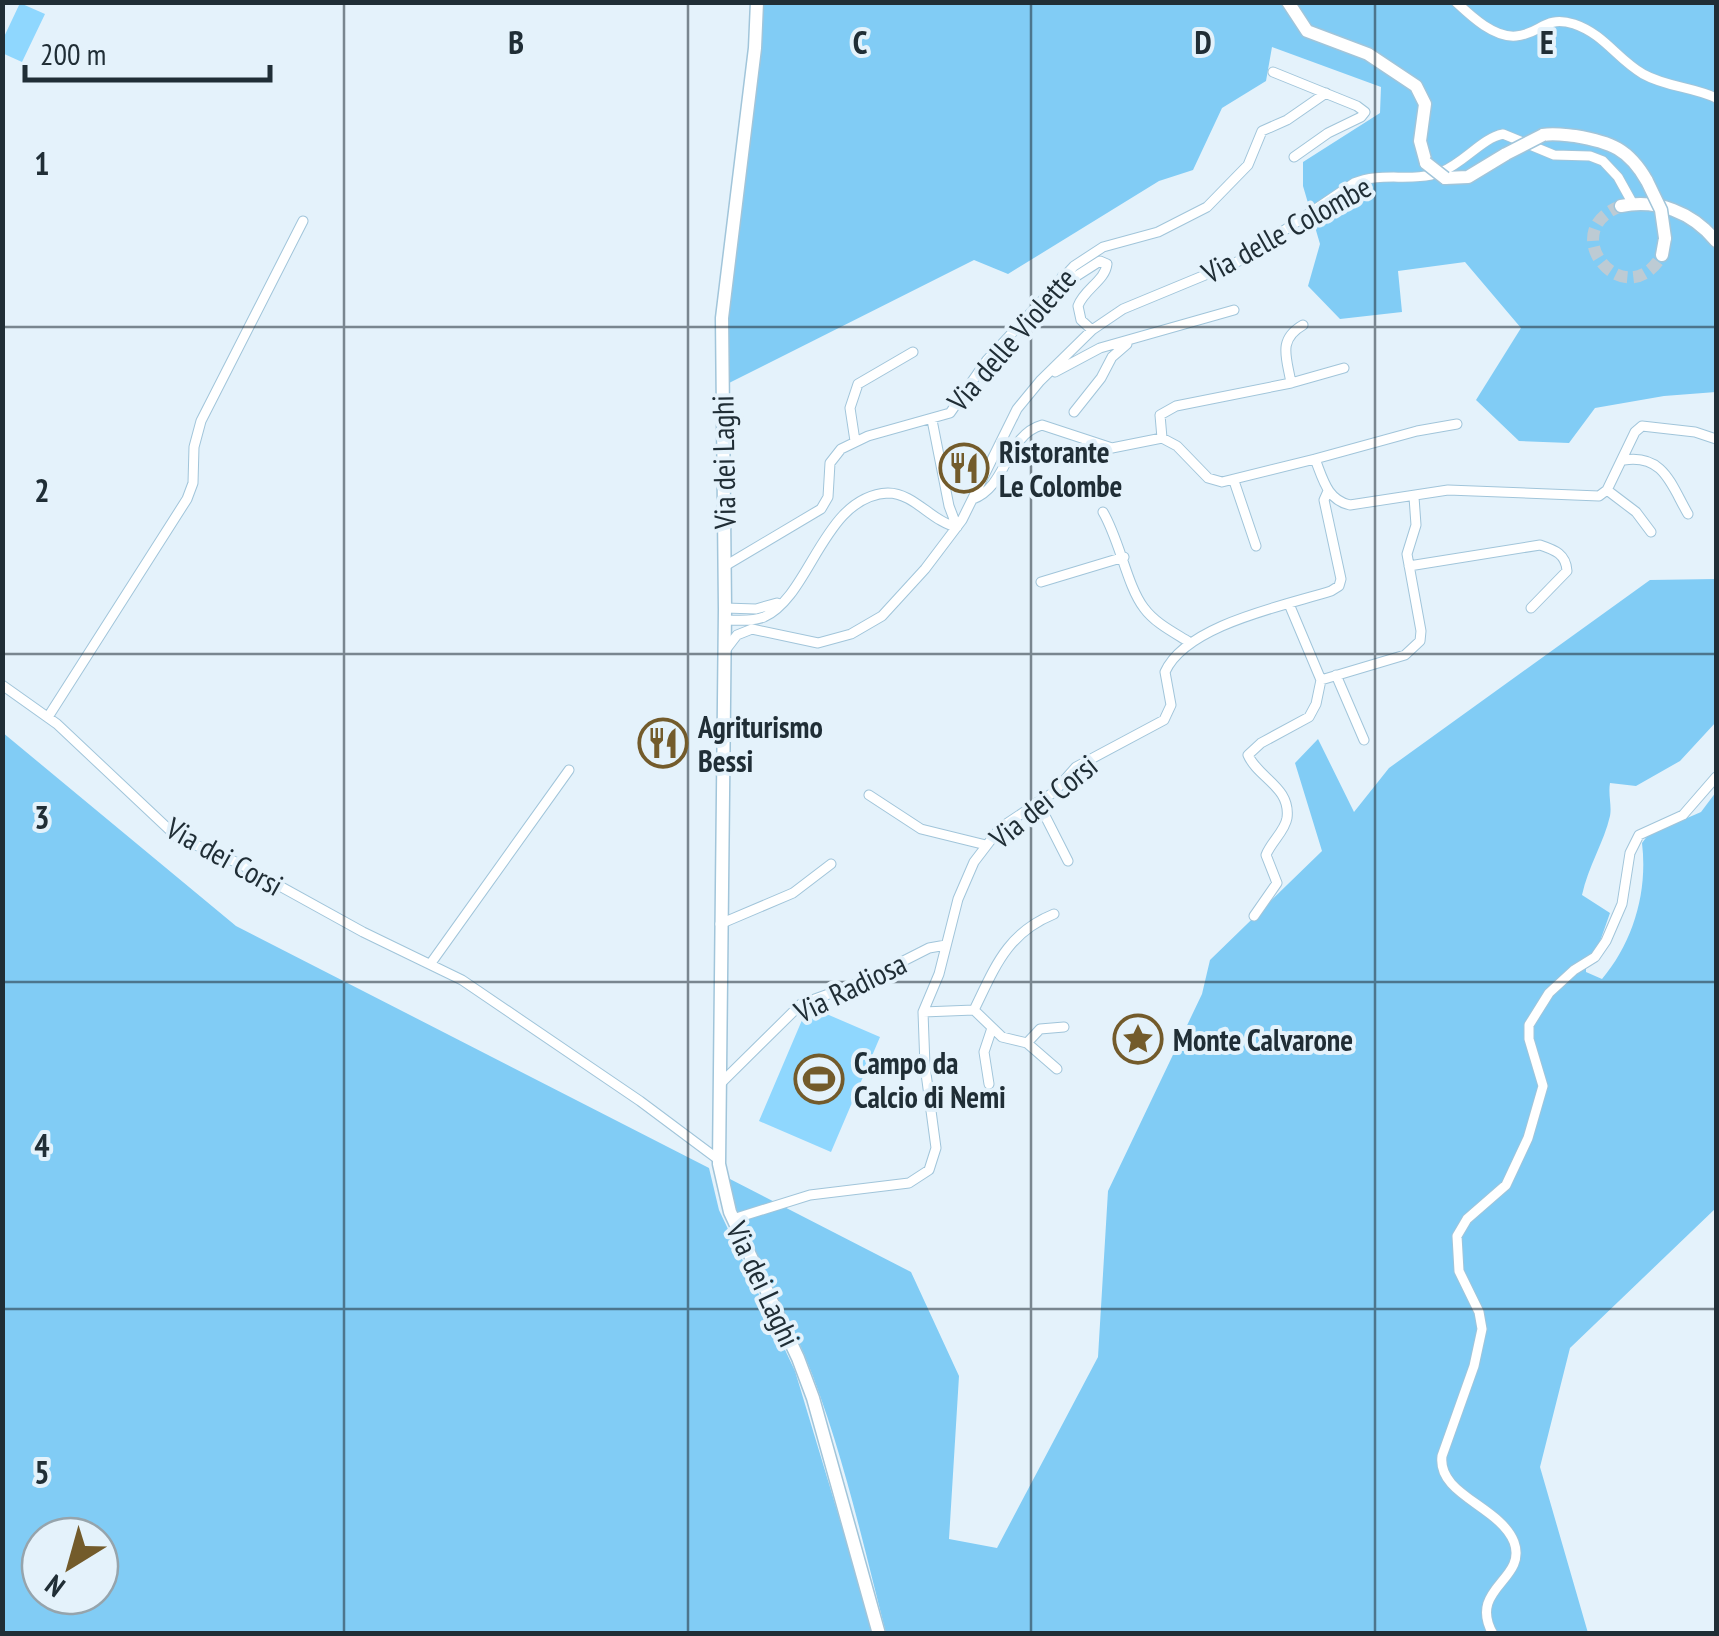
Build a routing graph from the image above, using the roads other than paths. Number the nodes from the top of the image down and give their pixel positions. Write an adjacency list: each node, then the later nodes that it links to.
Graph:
1 (757, 2): 42 (main road, Via dei Laghi)
2 (1288, 2): 11 (main road, bridge)
3 (1456, 2): 6 (street)
4 (1273, 72): 5 (street)
5 (1326, 93): 7 (street); 12 (street, Via delle Violette)
6 (1716, 98)
7 (1294, 157)
8 (1627, 205): 10 (main road); 15 (street, Via delle Colombe)
9 (302, 221): 54 (street)
10 (1716, 241)
11 (1663, 253)
12 (1062, 277): 15 (street); 24 (street, Via delle Violette)
13 (1234, 310): 16 (street)
14 (1303, 325): 22 (street)
15 (1092, 330): 21 (street, Via delle Colombe)
16 (1138, 337): 17 (street); 19 (street)
17 (1094, 350): 19 (street); 21 (street)
18 (913, 352): 28 (street)
19 (1108, 364): 23 (street)
20 (1344, 368): 22 (street)
21 (1040, 381): 35 (street, Via delle Colombe)
22 (1291, 383): 26 (street)
23 (1074, 412)
24 (932, 420): 28 (street); 38 (street)
25 (1457, 424): 29 (street)
26 (1162, 438): 31 (street); 35 (street)
27 (1716, 439): 30 (street)
28 (856, 441): 42 (street)
29 (1316, 459): 31 (street); 32 (street)
30 (1624, 460): 33 (street); 37 (street)
31 (1234, 481): 40 (street)
32 (1328, 490): 34 (street); 45 (street)
33 (1607, 490): 34 (street); 39 (street)
34 (1414, 497): 43 (street)
35 (973, 499): 38 (street, Via delle Colombe)
36 (1103, 512): 41 (street)
37 (1688, 514)
38 (957, 527): 47 (street); 48 (street, Via delle Colombe)
39 (1651, 532)
40 (1256, 546)
41 (1124, 557): 44 (street); 49 (street)
42 (724, 566): 47 (main road, Via dei Laghi)
43 (1409, 566): 46 (street); 51 (street)
44 (1041, 582)
45 (1289, 604): 49 (street); 52 (street)
46 (1531, 608)
47 (725, 619): 48 (street, Via delle Colombe); 50 (main road, Via dei Laghi)
48 (752, 629): 50 (street)
49 (1188, 642): 59 (street, Via dei Corsi)
50 (724, 654): 65 (main road, Via dei Laghi)
51 (1336, 675): 52 (street); 55 (street)
52 (1321, 680): 64 (street)
53 (2, 685): 54 (street, Via dei Corsi)
54 (48, 717): 67 (street, Via dei Corsi)
55 (1364, 740)
56 (569, 770): 67 (street)
57 (1716, 777): 79 (street)
58 (869, 795): 60 (street)
59 (1038, 802): 60 (street, Via dei Corsi); 61 (street)
60 (986, 845): 66 (street, Via dei Corsi)
61 (1068, 862)
62 (831, 864): 65 (street)
63 (1054, 914): 68 (street)
64 (1254, 916)
65 (720, 924): 75 (main road, Via dei Laghi)
66 (946, 944): 69 (street, Via dei Corsi); 75 (street, Via Radiosa)
67 (432, 963): 76 (street, Via dei Corsi)
68 (974, 1010): 69 (street); 71 (street)
69 (924, 1012): 77 (street, Via dei Corsi)
70 (1064, 1026): 72 (street)
71 (992, 1028): 72 (street); 74 (street)
72 (1027, 1044): 73 (street)
73 (1057, 1069)
74 (989, 1084)
75 (720, 1085): 76 (main road, Via dei Laghi)
76 (718, 1160): 77 (main road, Via dei Laghi)
77 (733, 1219): 78 (main road, Via dei Laghi)
78 (879, 1634)
79 (1493, 1634)

